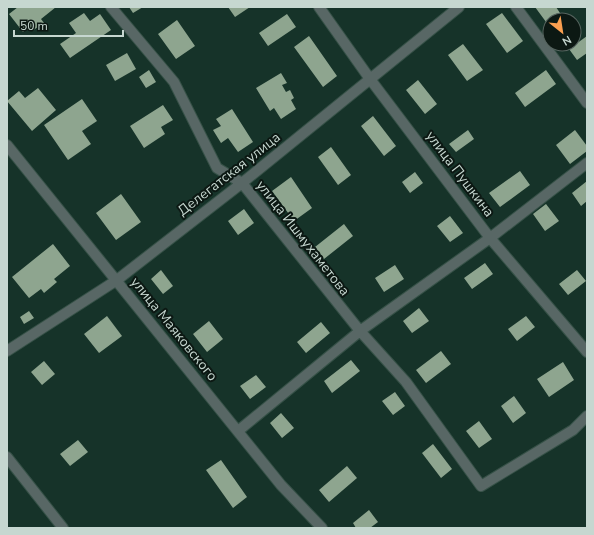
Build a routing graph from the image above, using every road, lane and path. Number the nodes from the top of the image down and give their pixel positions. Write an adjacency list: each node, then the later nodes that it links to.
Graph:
1 (111, 7): 9 (street, улица Ишмухаметова)
2 (319, 7): 5 (street, улица Пушкина)
3 (459, 7): 5 (street, Делегатская улица)
4 (516, 7): 6 (street)
5 (370, 79): 9 (street, Делегатская улица); 10 (street, улица Пушкина)
6 (587, 103)
7 (7, 145): 11 (street, улица Маяковского)
8 (587, 163): 10 (street)
9 (242, 183): 11 (street, Делегатская улица); 12 (street, улица Ишмухаметова)
10 (490, 238): 12 (street); 14 (street, улица Пушкина)
11 (117, 280): 13 (street, Делегатская улица); 16 (street, улица Маяковского)
12 (360, 331): 15 (street, улица Ишмухаметова); 16 (street)
13 (7, 351)
14 (587, 352)
15 (587, 416)
16 (238, 431): 19 (street, улица Маяковского)
17 (7, 458): 18 (street)
18 (63, 528)
19 (322, 528)

